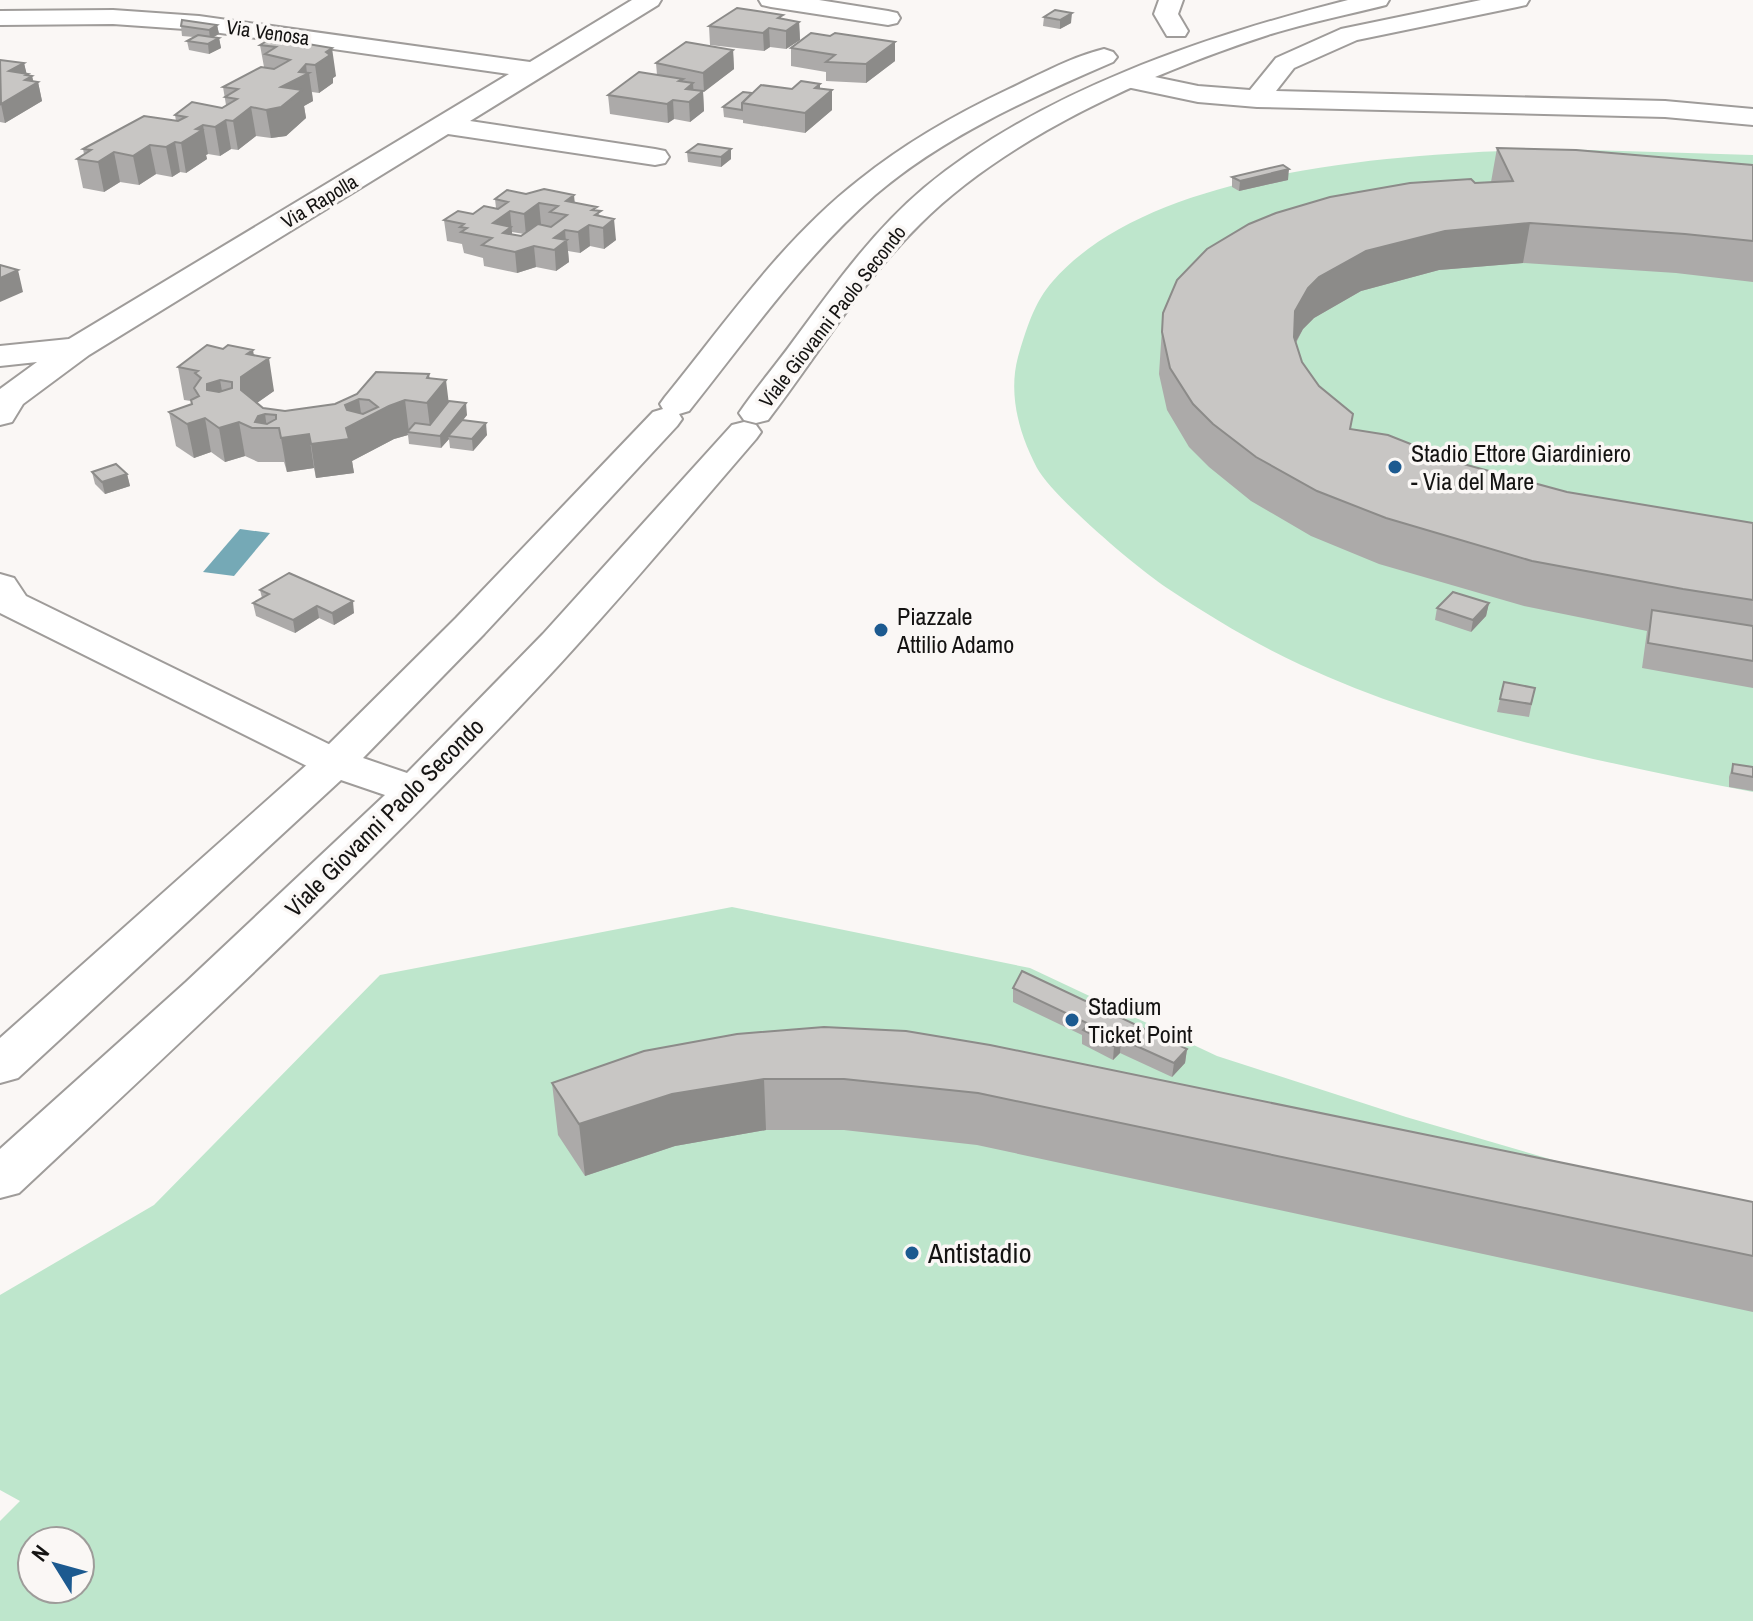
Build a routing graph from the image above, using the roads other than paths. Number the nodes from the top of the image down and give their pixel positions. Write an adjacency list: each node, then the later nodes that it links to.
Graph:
1 (649, 0): 16 (main road, Via Rapolla)
2 (771, 0): 9 (main road)
3 (1171, 0): 11 (main road)
4 (1377, 0): 17 (main road, Viale Giovanni Paolo Secondo)
5 (1430, 0): 7 (main road)
6 (1517, 0): 7 (main road)
7 (1455, 10): 13 (main road)
8 (0, 18): 16 (main road, Via Venosa)
9 (888, 18)
10 (1205, 22): 11 (main road)
11 (1176, 31): 12 (main road)
12 (1151, 40)
13 (1285, 63): 14 (main road); 18 (main road)
14 (1252, 68)
15 (1222, 69): 17 (main road)
16 (535, 70): 20 (main road, Via Rapolla)
17 (1155, 70): 18 (main road); 25 (main road, Viale Giovanni Paolo Secondo); 26 (main road)
18 (1257, 99): 19 (main road)
19 (1753, 117)
20 (445, 125): 21 (main road); 22 (main road, Via Rapolla)
21 (655, 157)
22 (77, 348): 23 (main road); 24 (main road, Via Rapolla)
23 (0, 356)
24 (0, 415)
25 (750, 422): 26 (main road, Viale Giovanni Paolo Secondo); 29 (main road, Viale Giovanni Paolo Secondo)
26 (682, 425): 28 (main road)
27 (0, 586): 28 (main road)
28 (334, 763): 29 (main road); 30 (main road)
29 (413, 790): 31 (main road, Viale Giovanni Paolo Secondo)
30 (0, 1066)
31 (0, 1179)

